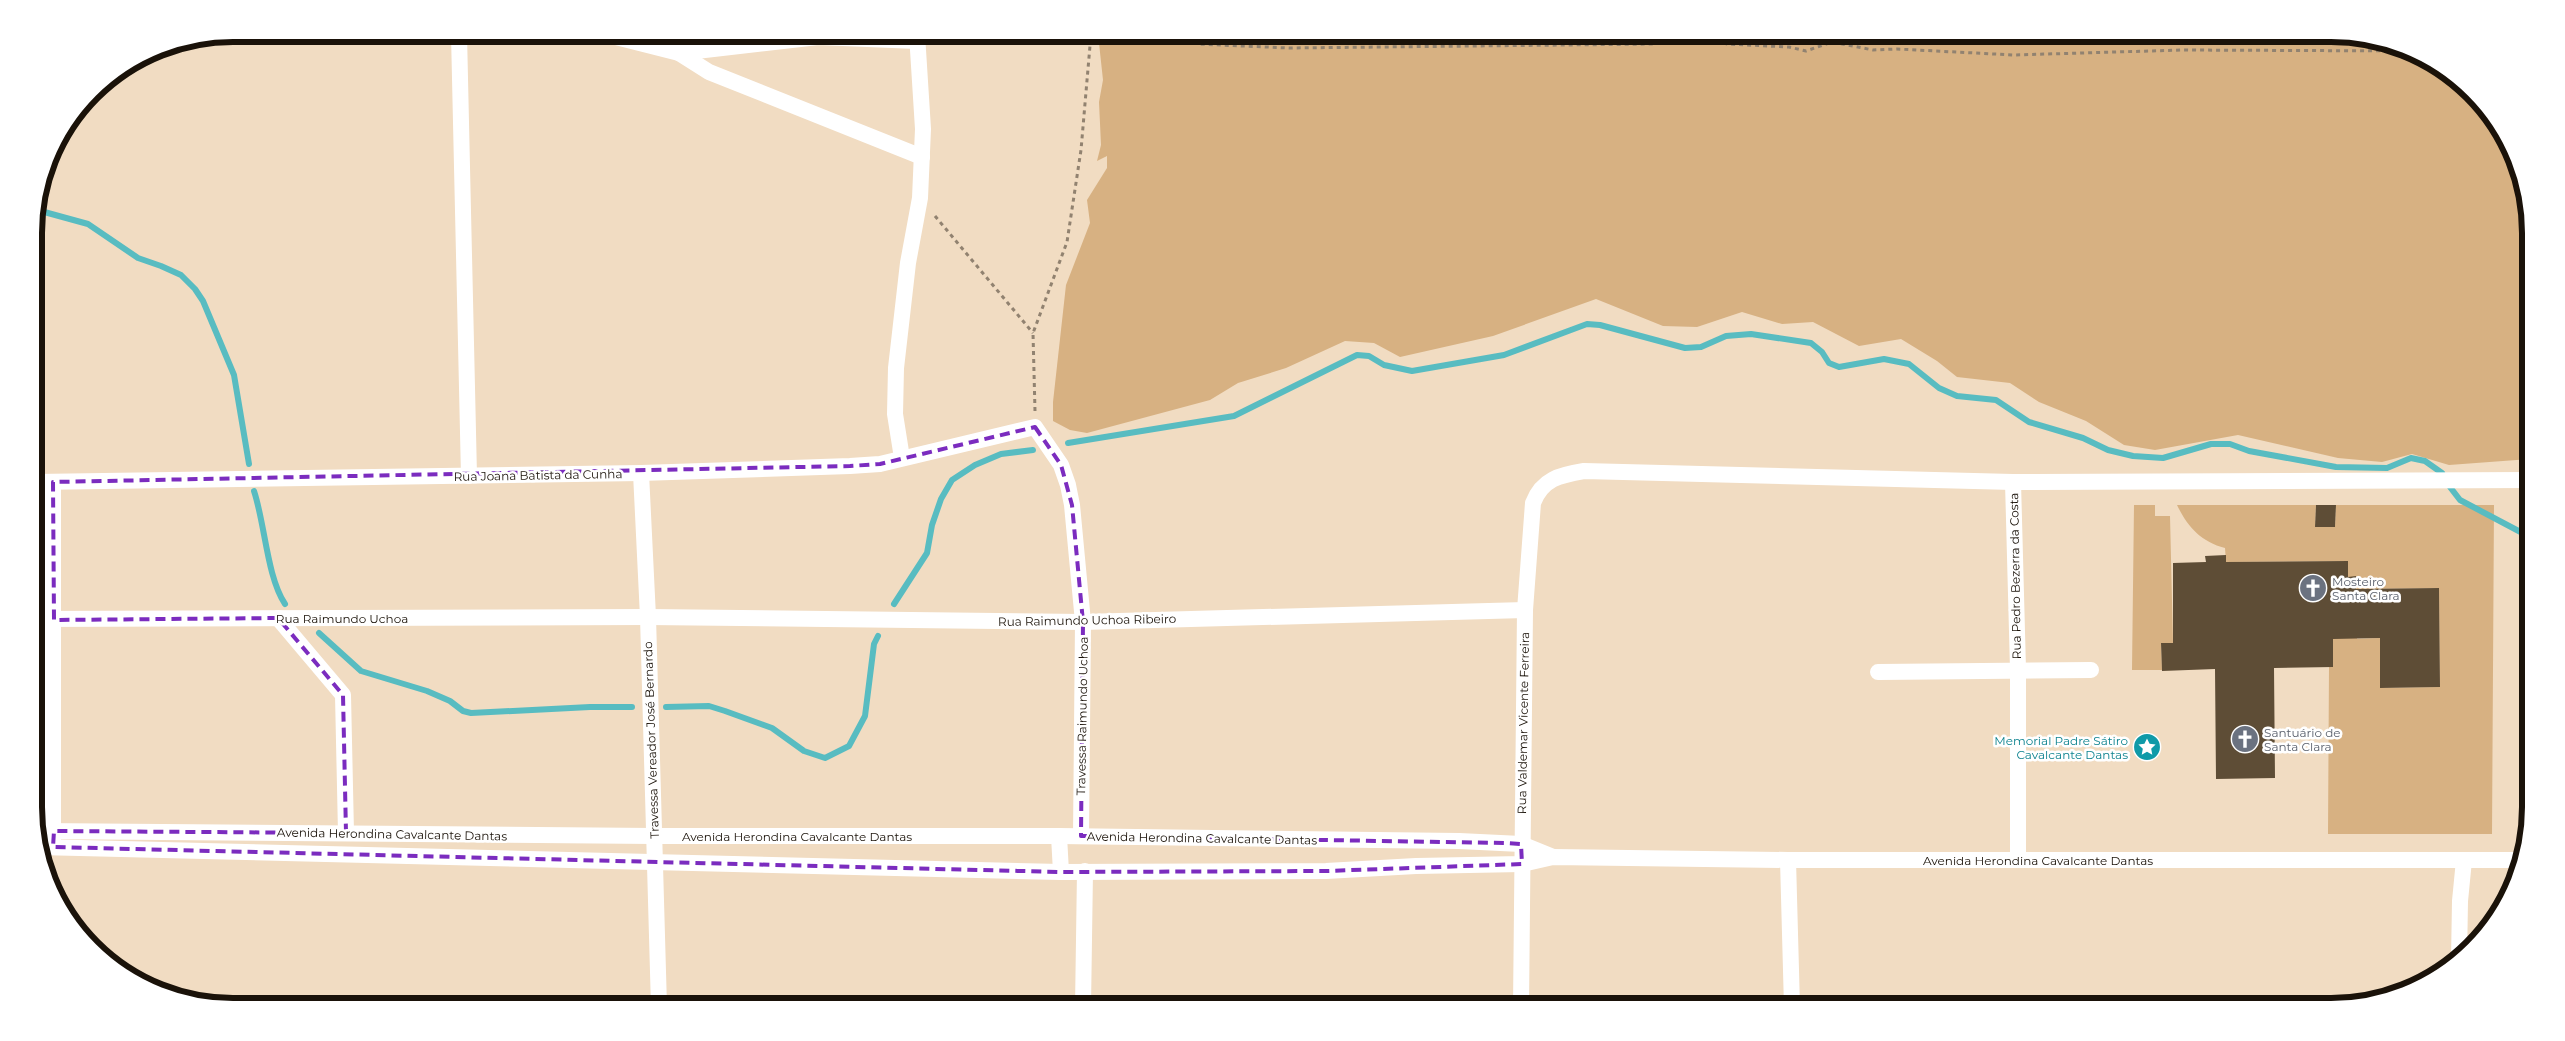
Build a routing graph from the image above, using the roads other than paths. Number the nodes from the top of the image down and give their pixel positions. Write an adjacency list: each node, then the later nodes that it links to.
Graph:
1 (460, 42): 10 (street)
2 (636, 42): 5 (street)
3 (775, 42): 5 (street)
4 (917, 42): 6 (street)
5 (679, 53): 6 (street)
6 (922, 157): 8 (street)
7 (1035, 427): 8 (street, Rua Joana Batista da Cunha); 20 (street, Travessa Raimundo Uchoa)
8 (902, 458): 9 (street, Rua Joana Batista da Cunha)
9 (641, 473): 10 (street, Rua Joana Batista da Cunha); 16 (street, Travessa Vereador José Bernardo)
10 (469, 476): 13 (street, Rua Joana Batista da Cunha)
11 (2522, 480): 14 (street, Rua Valdemar Vicente Ferreira)
12 (42, 482): 13 (street, Rua Joana Batista da Cunha)
13 (53, 482): 19 (street)
14 (2013, 482): 15 (street, Rua Valdemar Vicente Ferreira); 21 (street, Rua Pedro Bezerra da Costa)
15 (1525, 610): 20 (street, Rua Raimundo Uchoa Ribeiro); 29 (street, Rua Valdemar Vicente Ferreira)
16 (648, 617): 17 (street, Rua Raimundo Uchoa); 20 (street, Rua Raimundo Uchoa Ribeiro); 26 (street, Travessa Vereador José Bernardo)
17 (278, 618): 19 (street, Rua Raimundo Uchoa); 25 (street)
18 (42, 619): 19 (street, Rua Raimundo Uchoa)
19 (54, 620): 24 (street)
20 (1083, 622): 28 (street, Travessa Raimundo Uchoa)
21 (2018, 669): 22 (street, Rua Pedro Bezerra da Costa); 23 (street, Rua Pedro Bezerra da Costa); 32 (street, Rua Pedro Bezerra da Costa)
22 (2091, 670)
23 (1878, 672)
24 (46, 831): 25 (street, Avenida Herondina Cavalcante Dantas)
25 (346, 833): 26 (street, Avenida Herondina Cavalcante Dantas)
26 (654, 836): 27 (street, Avenida Herondina Cavalcante Dantas); 36 (street, Travessa Vereador José Bernardo)
27 (1059, 836): 28 (street, Avenida Herondina Cavalcante Dantas); 39 (street)
28 (1081, 836): 29 (street, Avenida Herondina Cavalcante Dantas)
29 (1521, 844): 31 (street, Avenida Herondina Cavalcante Dantas); 37 (street, Rua Valdemar Vicente Ferreira)
30 (47, 847): 36 (street, Avenida Herondina Cavalcante Dantas)
31 (1553, 857): 33 (street, Avenida Herondina Cavalcante Dantas); 37 (street, Avenida Herondina Cavalcante Dantas)
32 (2018, 859): 33 (street, Avenida Herondina Cavalcante Dantas); 34 (street, Avenida Herondina Cavalcante Dantas)
33 (1788, 860): 44 (street)
34 (2464, 860): 35 (street, Avenida Herondina Cavalcante Dantas); 40 (street)
35 (2515, 860)
36 (655, 862): 39 (street, Avenida Herondina Cavalcante Dantas); 41 (street, Travessa Vereador José Bernardo)
37 (1522, 864): 38 (street, Avenida Herondina Cavalcante Dantas); 43 (street, Rua Valdemar Vicente Ferreira)
38 (1085, 871): 39 (street, Avenida Herondina Cavalcante Dantas); 42 (street)
39 (1061, 872)
40 (2459, 949)
41 (659, 998)
42 (1083, 998)
43 (1521, 998)
44 (1792, 998)

